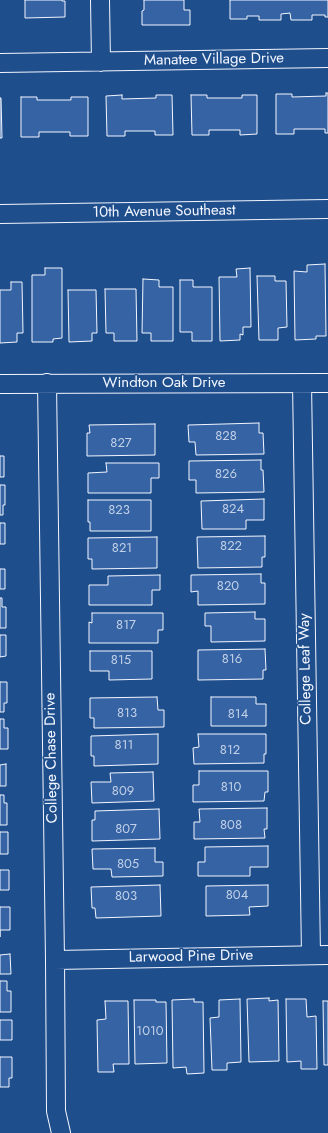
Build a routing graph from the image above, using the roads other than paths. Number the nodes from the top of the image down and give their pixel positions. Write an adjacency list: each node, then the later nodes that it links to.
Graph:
1 (100, 0): 3 (street)
2 (328, 58): 3 (street, Manatee Village Drive)
3 (101, 62): 4 (street, Manatee Village Drive)
4 (0, 63)
5 (328, 209): 6 (street, 10th Avenue Southeast)
6 (0, 214)
7 (47, 383): 8 (street, Windton Oak Drive); 10 (street, Windton Oak Drive); 12 (street, College Chase Drive)
8 (302, 383): 9 (street, Windton Oak Drive); 11 (street, College Leaf Way)
9 (328, 383)
10 (0, 384)
11 (319, 955): 12 (street, Larwood Pine Drive)
12 (55, 960): 13 (street, College Chase Drive)
13 (61, 1133)

